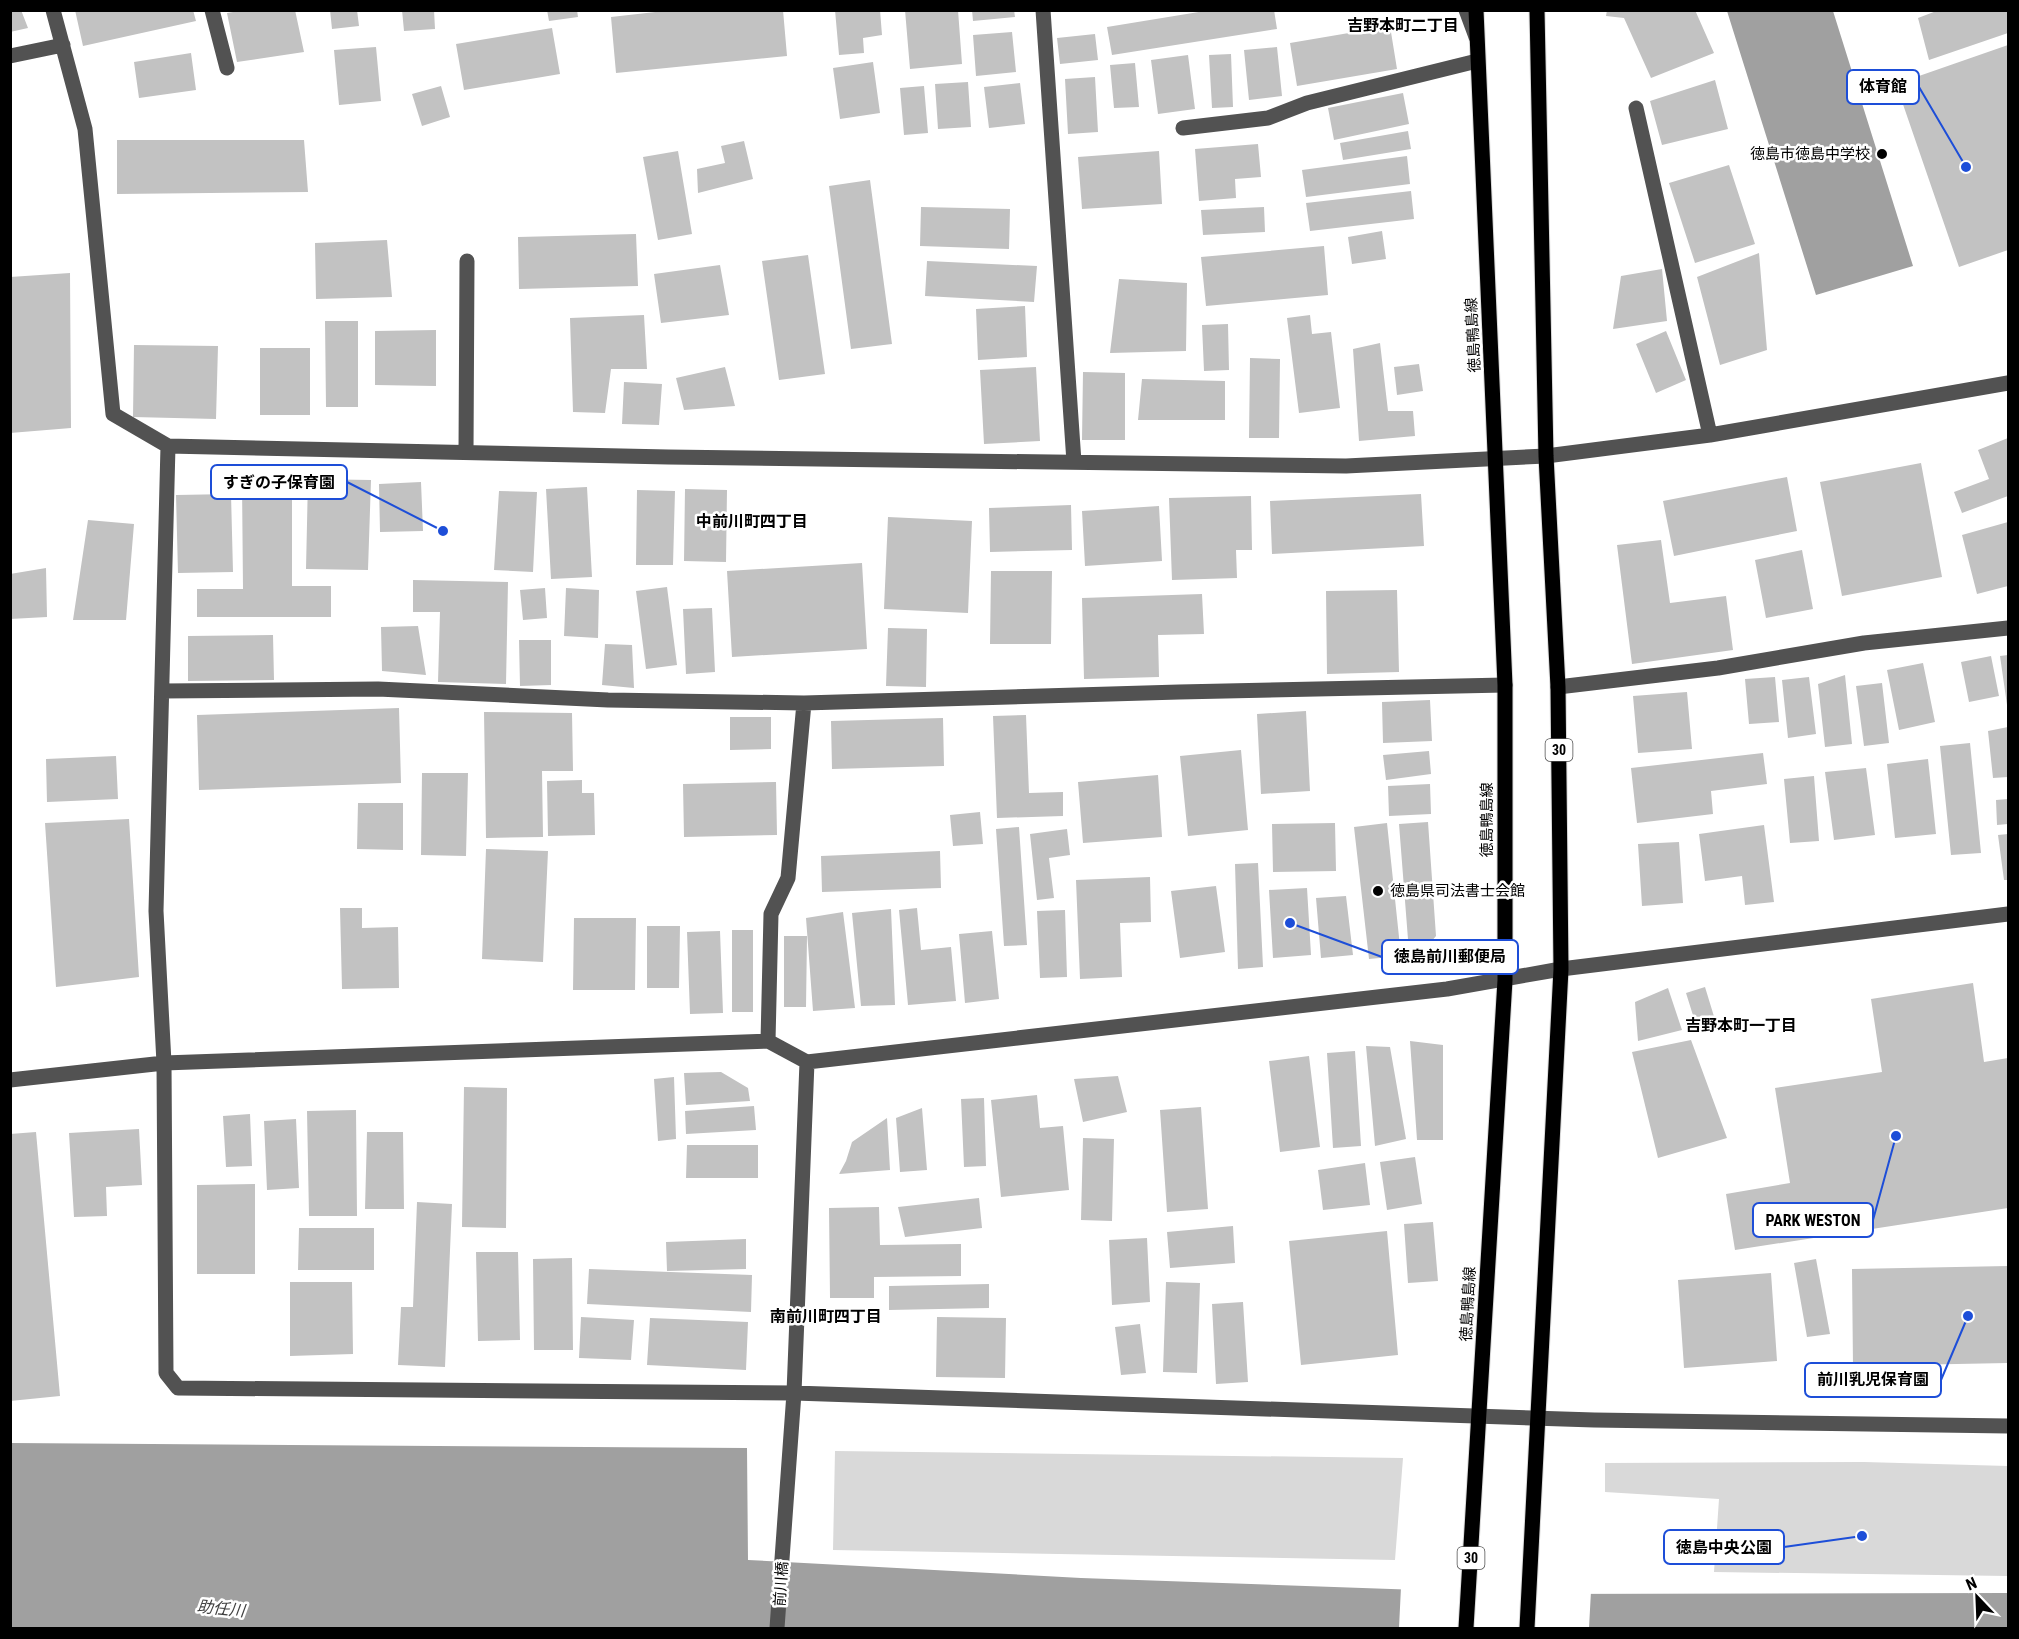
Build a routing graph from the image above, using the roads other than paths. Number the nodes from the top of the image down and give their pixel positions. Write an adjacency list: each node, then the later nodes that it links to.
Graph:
1 (53, 10): 8 (street)
2 (212, 10): 11 (street)
3 (1043, 10): 21 (street)
4 (1466, 10): 7 (street)
5 (1476, 10): 7 (main road, 徳島鴨島線 / 30)
6 (1537, 10): 19 (main road, 30)
7 (1477, 39): 10 (main road, 徳島鴨島線 / 30)
8 (63, 45): 9 (street); 17 (street)
9 (10, 56)
10 (1478, 61): 13 (street); 20 (main road, 徳島鴨島線 / 30)
11 (227, 68)
12 (1636, 108): 16 (street)
13 (1183, 128)
14 (467, 261): 18 (street)
15 (2008, 383): 16 (street)
16 (1710, 435): 19 (street)
17 (168, 446): 18 (street); 25 (street)
18 (466, 452): 21 (street)
19 (1546, 456): 20 (street); 24 (main road, 30)
20 (1496, 459): 21 (street); 23 (main road, 徳島鴨島線 / 30)
21 (1074, 462)
22 (2008, 628): 24 (street)
23 (1505, 685): 26 (street); 29 (main road, 徳島鴨島線 / 30)
24 (1558, 687): 28 (main road, 30)
25 (162, 691): 26 (street); 32 (street)
26 (804, 703): 30 (street)
27 (2008, 914): 28 (street)
28 (1562, 969): 29 (street); 36 (main road, 30)
29 (1505, 980): 31 (street); 35 (main road, 徳島鴨島線 / 30)
30 (768, 1041): 31 (street); 32 (street)
31 (807, 1062): 34 (street, 前川橋)
32 (164, 1063): 33 (street); 34 (street)
33 (10, 1080)
34 (794, 1393): 35 (street); 38 (street, 前川橋)
35 (1480, 1415): 36 (street); 39 (main road, 徳島鴨島線 / 30)
36 (1538, 1417): 37 (street); 40 (main road, 30)
37 (2008, 1426)
38 (777, 1629)
39 (1466, 1629)
40 (1527, 1629)

